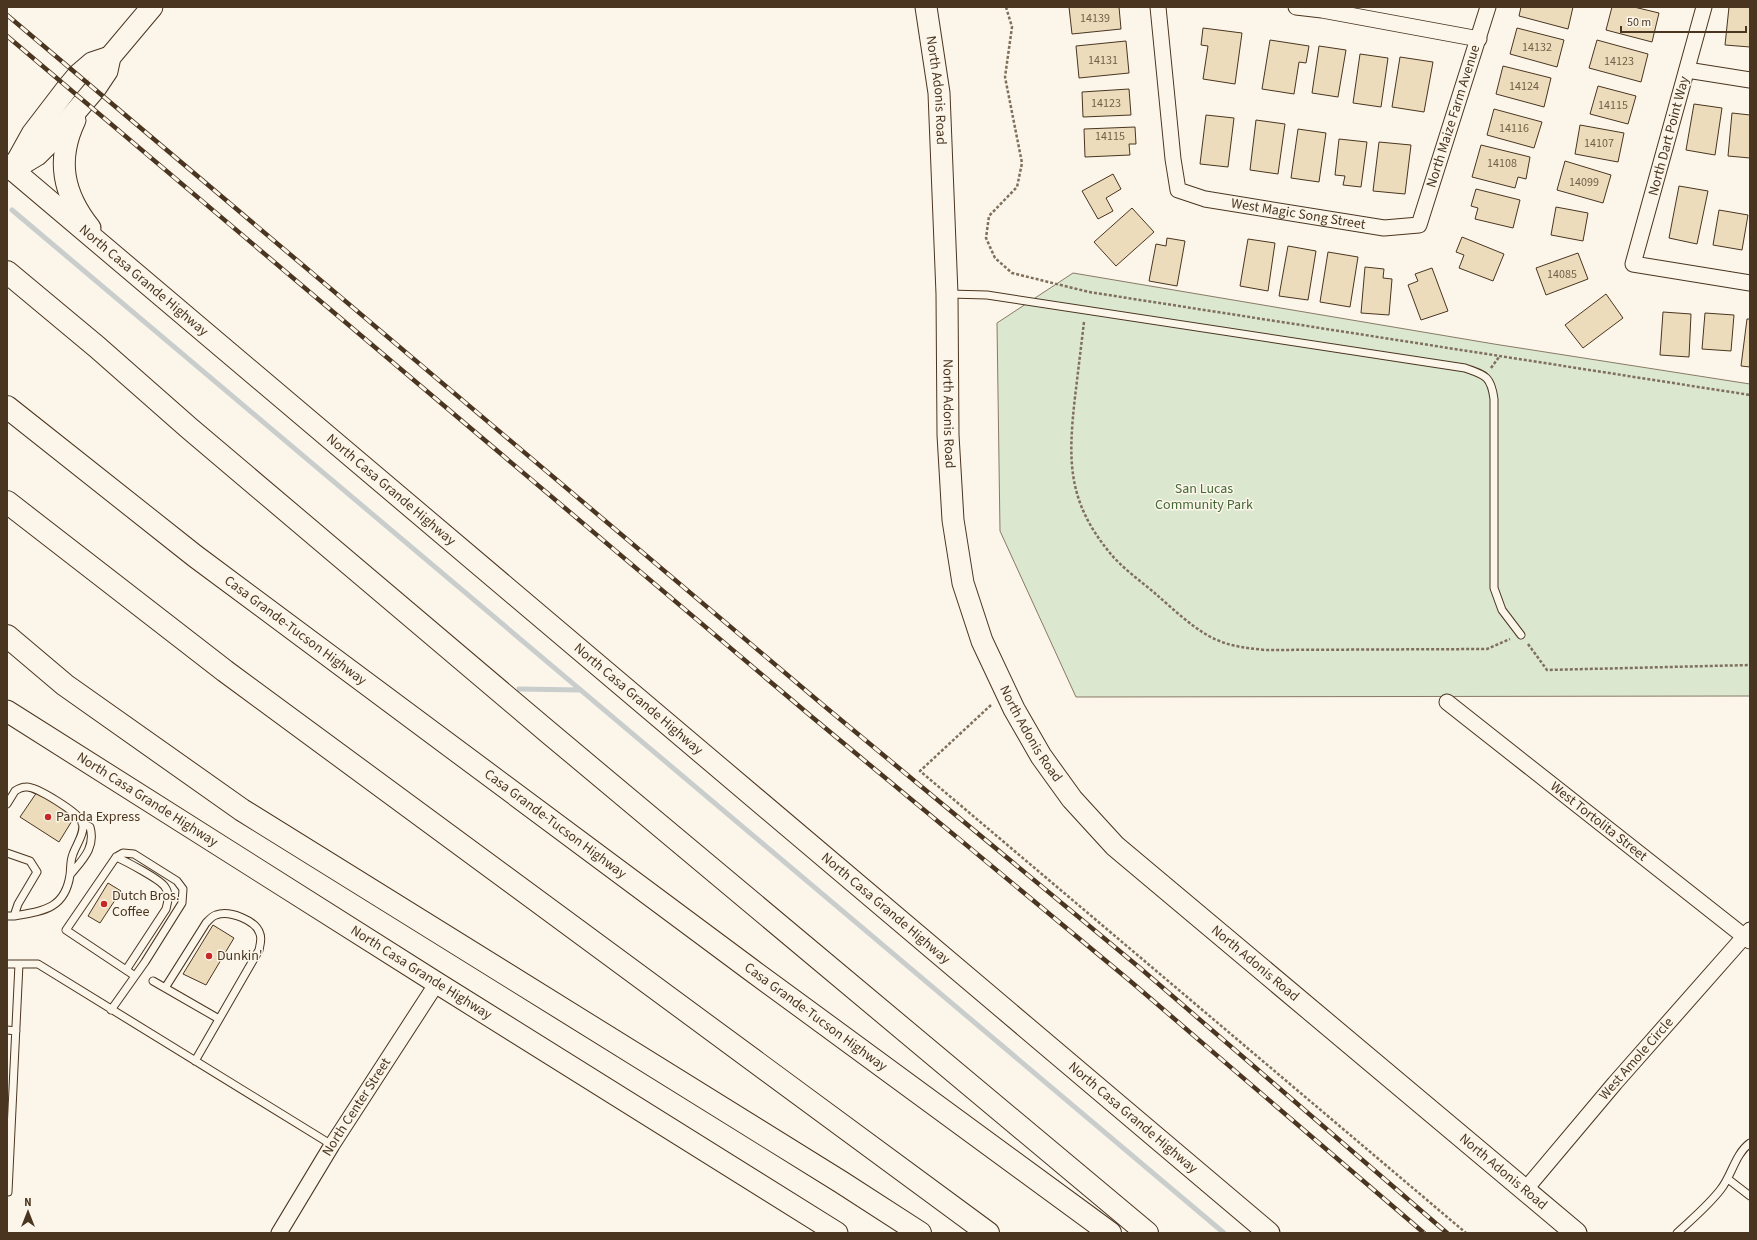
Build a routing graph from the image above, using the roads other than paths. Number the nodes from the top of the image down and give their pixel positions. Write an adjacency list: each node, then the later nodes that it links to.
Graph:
1 (152, 7): 8 (street)
2 (926, 7): 17 (street, North Adonis Road)
3 (1158, 7): 13 (street, West Magic Song Street)
4 (1296, 7): 7 (street)
5 (1488, 7): 7 (street, North Maize Farm Avenue)
6 (1704, 7): 9 (street, North Dart Point Way)
7 (1479, 39): 13 (street, North Maize Farm Avenue)
8 (110, 57): 11 (street); 12 (street)
9 (1687, 70): 10 (street); 16 (street, North Dart Point Way)
10 (1750, 80)
11 (84, 102): 12 (street); 14 (street)
12 (9, 170): 14 (street, North Casa Grande Highway)
13 (1419, 225)
14 (127, 268): 56 (street, North Casa Grande Highway)
15 (7, 272): 55 (highway)
16 (1750, 282)
17 (947, 294): 20 (lane); 47 (street, North Adonis Road)
18 (7, 407): 54 (highway, Casa Grande-Tucson Highway)
19 (7, 502): 53 (highway)
20 (1521, 635)
21 (7, 636): 52 (highway)
22 (1447, 702): 30 (street, West Tortolita Street)
23 (8, 711): 36 (street, North Casa Grande Highway)
24 (7, 804): 25 (lane)
25 (82, 823): 28 (lane); 28 (lane)
26 (7, 853): 29 (lane)
27 (116, 857): 33 (lane); 33 (lane); 34 (lane)
28 (70, 875): 29 (lane)
29 (11, 916)
30 (1748, 936): 47 (street, West Amole Circle)
31 (7, 964): 32 (lane)
32 (19, 964): 38 (lane); 41 (lane)
33 (126, 970): 34 (lane)
34 (135, 976): 38 (lane)
35 (153, 981): 37 (lane)
36 (437, 983): 44 (street, North Center Street); 51 (street, North Casa Grande Highway)
37 (165, 988): 39 (lane); 39 (lane)
38 (111, 1010): 42 (lane)
39 (219, 1019): 42 (lane)
40 (7, 1030): 41 (lane)
41 (16, 1031): 45 (lane)
42 (195, 1061): 44 (lane)
43 (1750, 1143): 46 (lane)
44 (332, 1144): 50 (street, North Center Street)
45 (8, 1163): 48 (lane)
46 (1728, 1179): 49 (lane); 58 (lane)
47 (1525, 1190): 57 (street, North Adonis Road)
48 (7, 1192)
49 (1750, 1196)
50 (278, 1233)
51 (837, 1233)
52 (920, 1233)
53 (988, 1233)
54 (1110, 1233)
55 (1147, 1233)
56 (1269, 1233)
57 (1576, 1233)
58 (1677, 1233)

